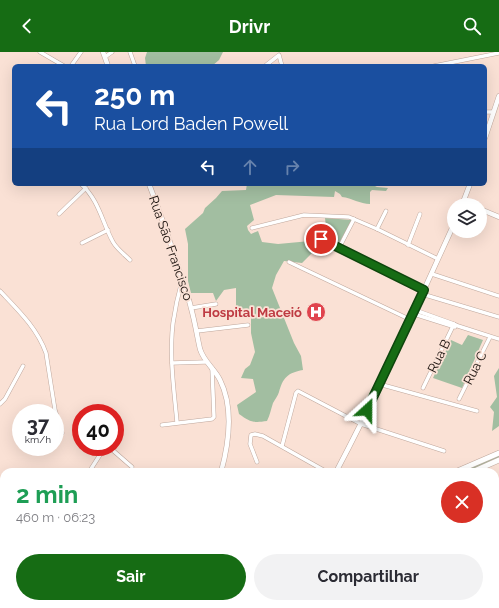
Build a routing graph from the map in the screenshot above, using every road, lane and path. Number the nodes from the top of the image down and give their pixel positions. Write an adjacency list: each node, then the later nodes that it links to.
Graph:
1 (40, 52): 8 (street)
2 (81, 52): 9 (street)
3 (112, 52): 6 (street)
4 (130, 52): 11 (street)
5 (499, 53): 14 (street)
6 (104, 54): 10 (street)
7 (278, 54): 12 (street); 13 (street)
8 (61, 64)
9 (72, 64)
10 (107, 64)
11 (134, 64)
12 (267, 64)
13 (281, 64)
14 (444, 64)
15 (499, 96): 17 (street)
16 (487, 112): 17 (street)
17 (493, 112): 18 (street)
18 (487, 132)
19 (84, 186): 22 (street)
20 (150, 186): 42 (street, Rua São Francisco)
21 (469, 186): 23 (street)
22 (86, 188): 26 (street); 32 (street)
23 (465, 198)
24 (386, 211): 31 (street)
25 (487, 212): 28 (street)
26 (59, 214)
27 (420, 214): 36 (street)
28 (499, 217)
29 (354, 219): 30 (street); 31 (street); 37 (street)
30 (252, 228)
31 (377, 229): 36 (street)
32 (108, 230): 35 (street); 39 (street)
33 (448, 238): 38 (street)
34 (321, 239): 37 (street)
35 (82, 244)
36 (408, 245): 38 (street)
37 (339, 248): 44 (street)
38 (438, 259): 41 (street)
39 (130, 260)
40 (289, 262): 50 (street)
41 (432, 274): 44 (street); 45 (street)
42 (182, 279): 47 (street, Rua São Francisco); 57 (street)
43 (0, 291): 64 (street)
44 (423, 292): 48 (street); 49 (street)
45 (499, 296)
46 (216, 304): 47 (street)
47 (191, 308): 53 (street, Rua São Francisco)
48 (414, 312): 50 (street); 52 (street)
49 (499, 317)
50 (411, 320): 60 (street)
51 (248, 325): 53 (street)
52 (455, 326): 54 (street); 61 (street, Rua B)
53 (196, 331): 56 (street, Rua São Francisco)
54 (490, 337): 55 (street); 62 (street, Rua C)
55 (499, 339)
56 (205, 362): 57 (street); 59 (street)
57 (172, 363): 66 (street)
58 (23, 366): 63 (street)
59 (212, 368): 66 (street); 78 (street)
60 (379, 384): 65 (street); 68 (street)
61 (423, 388)
62 (459, 399)
63 (0, 404)
64 (54, 404)
65 (477, 411)
66 (177, 422): 67 (street)
67 (162, 424)
68 (361, 424): 69 (street); 70 (street); 80 (street)
69 (282, 446): 75 (street); 79 (street)
70 (444, 451)
71 (499, 453): 81 (main road)
72 (99, 456): 77 (street)
73 (119, 456): 76 (street)
74 (499, 460): 82 (main road)
75 (257, 462)
76 (132, 467)
77 (92, 468)
78 (222, 468)
79 (320, 468)
80 (338, 468)
81 (464, 468)
82 (481, 468)

